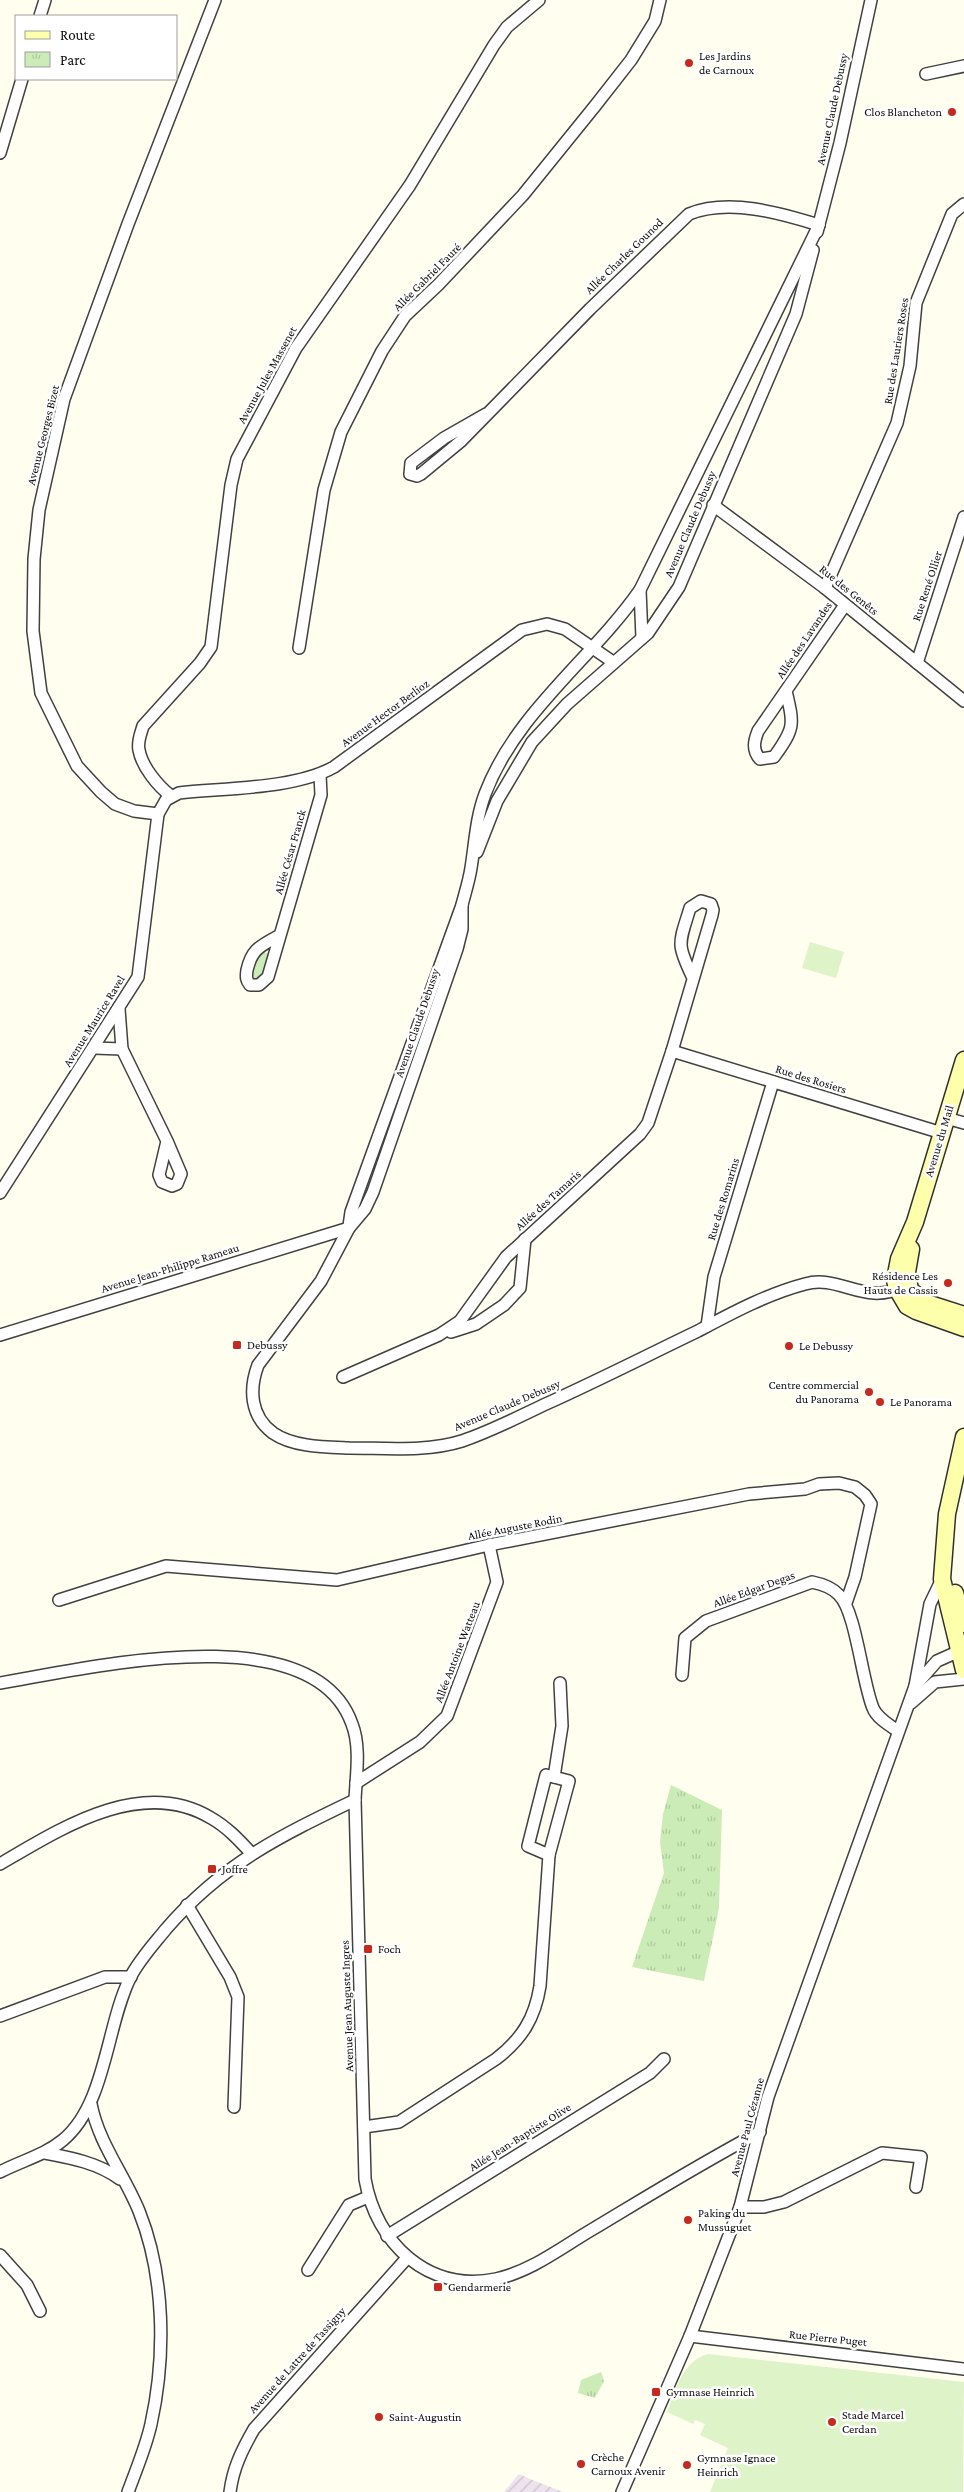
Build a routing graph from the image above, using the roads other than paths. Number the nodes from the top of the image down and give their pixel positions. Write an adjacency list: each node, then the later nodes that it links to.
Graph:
1 (45, 0): 6 (street)
2 (215, 0): 30 (street, Avenue Georges Bizet)
3 (539, 0): 29 (street, Avenue Jules Massenet)
4 (660, 0): 23 (street, Allée Gabriel Fauré)
5 (871, 0): 12 (street, Avenue Claude Debussy)
6 (40, 15)
7 (964, 66): 8 (street)
8 (926, 74)
9 (22, 80): 10 (street)
10 (0, 153)
11 (964, 204): 18 (street, Rue des Lauriers Roses)
12 (819, 225): 13 (street, Avenue Claude Debussy); 14 (street, Avenue Claude Debussy); 15 (street, Allée Charles Gounod)
13 (780, 309): 14 (street); 19 (street, Avenue Claude Debussy)
14 (798, 310): 16 (street, Avenue Claude Debussy)
15 (486, 414): 15 (street, Allée Charles Gounod)
16 (713, 505): 18 (street, Rue des Genêts); 21 (street, Avenue Claude Debussy)
17 (964, 517): 25 (street, Rue René Ollier)
18 (825, 588): 20 (street, Rue des Genêts)
19 (640, 590): 21 (street); 22 (street, Avenue Claude Debussy)
20 (845, 605): 25 (street, Rue des Genêts); 26 (street, Allée des Lavandes)
21 (642, 638): 24 (street, Avenue Claude Debussy)
22 (593, 647): 24 (street, Avenue Hector Berlioz); 28 (street, Avenue Hector Berlioz); 31 (street, Avenue Claude Debussy)
23 (299, 648)
24 (613, 662): 31 (street, Avenue Claude Debussy)
25 (916, 663): 27 (street, Rue des Genêts)
26 (786, 691): 26 (street, Allée des Lavandes)
27 (964, 701)
28 (320, 775): 29 (street, Avenue Hector Berlioz); 32 (street, Allée César Franck)
29 (171, 796): 30 (street)
30 (158, 814): 34 (street, Avenue Maurice Ravel)
31 (471, 869): 44 (street, Avenue Claude Debussy)
32 (280, 935)
33 (693, 978): 33 (street, Allée des Tamaris); 37 (street, Allée des Tamaris)
34 (119, 1009): 35 (street, Avenue Maurice Ravel); 36 (street)
35 (94, 1048): 36 (street); 43 (street, Avenue Maurice Ravel)
36 (122, 1049): 42 (street)
37 (672, 1051): 39 (street, Rue des Rosiers); 45 (street, Allée des Tamaris)
38 (964, 1060): 41 (main road, Avenue du Mail)
39 (773, 1082): 41 (street, Rue des Rosiers); 48 (street, Rue des Romarins)
40 (964, 1123): 41 (street, Rue des Rosiers)
41 (944, 1125): 46 (main road, Avenue du Mail)
42 (167, 1141)
43 (0, 1193)
44 (348, 1228): 48 (street, Avenue Claude Debussy); 50 (street, Avenue Jean-Philippe Rameau)
45 (525, 1239): 51 (street, Allée des Tamaris); 51 (street)
46 (902, 1287): 47 (main road); 48 (street, Avenue Claude Debussy); 49 (main road)
47 (964, 1315)
48 (707, 1326)
49 (964, 1328)
50 (0, 1335)
51 (439, 1335): 52 (street, Allée des Tamaris)
52 (343, 1376)
53 (964, 1437): 55 (main road)
54 (489, 1545): 57 (street, Allée Auguste Rodin); 58 (street, Allée Auguste Rodin); 70 (street, Allée Antoine Watteau)
55 (945, 1558): 56 (main road); 59 (main road)
56 (942, 1579): 60 (main road); 66 (street, Avenue Paul Cézanne)
57 (59, 1600)
58 (846, 1603): 62 (street, Allée Edgar Degas); 68 (street)
59 (964, 1624)
60 (961, 1650): 61 (main road); 66 (street, Avenue Paul Cézanne)
61 (964, 1670)
62 (682, 1675)
63 (964, 1679): 67 (street, Avenue Paul Cézanne)
64 (0, 1683): 70 (street, Avenue Jean Auguste Ingres)
65 (560, 1683): 69 (street)
66 (915, 1686): 67 (street, Avenue Paul Cézanne)
67 (906, 1708): 68 (street, Avenue Paul Cézanne)
68 (898, 1731): 82 (street, Avenue Paul Cézanne)
69 (554, 1777): 73 (street); 73 (street)
70 (356, 1783): 71 (street, Avenue Jean Auguste Ingres)
71 (355, 1800): 72 (street); 81 (street, Avenue Jean Auguste Ingres)
72 (251, 1853): 74 (street); 75 (street)
73 (549, 1856): 81 (street)
74 (0, 1864)
75 (187, 1905): 76 (street); 80 (street)
76 (131, 1977): 77 (street); 79 (street)
77 (0, 2016)
78 (664, 2059): 91 (street, Allée Jean-Baptiste Olive)
79 (91, 2104): 83 (street); 86 (street)
80 (234, 2107)
81 (364, 2126): 85 (street, Avenue Jean Auguste Ingres)
82 (760, 2132): 90 (street, Avenue Paul Cézanne); 93 (street, Avenue Jean Auguste Ingres)
83 (45, 2153): 84 (street); 86 (street)
84 (0, 2172)
85 (366, 2179): 88 (street, Avenue Jean Auguste Ingres); 89 (street)
86 (123, 2181): 98 (street)
87 (916, 2187): 90 (street)
88 (368, 2197): 89 (street); 91 (street, Avenue Jean Auguste Ingres)
89 (349, 2205): 94 (street)
90 (740, 2207): 96 (street, Avenue Paul Cézanne)
91 (387, 2236): 93 (street, Avenue Jean Auguste Ingres)
92 (0, 2254): 95 (street)
93 (407, 2258): 99 (street, Avenue de Lattre de Tassigny)
94 (308, 2270)
95 (40, 2311)
96 (690, 2336): 97 (street, Rue Pierre Puget); 100 (street, Avenue Paul Cézanne)
97 (964, 2369)
98 (128, 2492)
99 (230, 2492)
100 (622, 2492)

